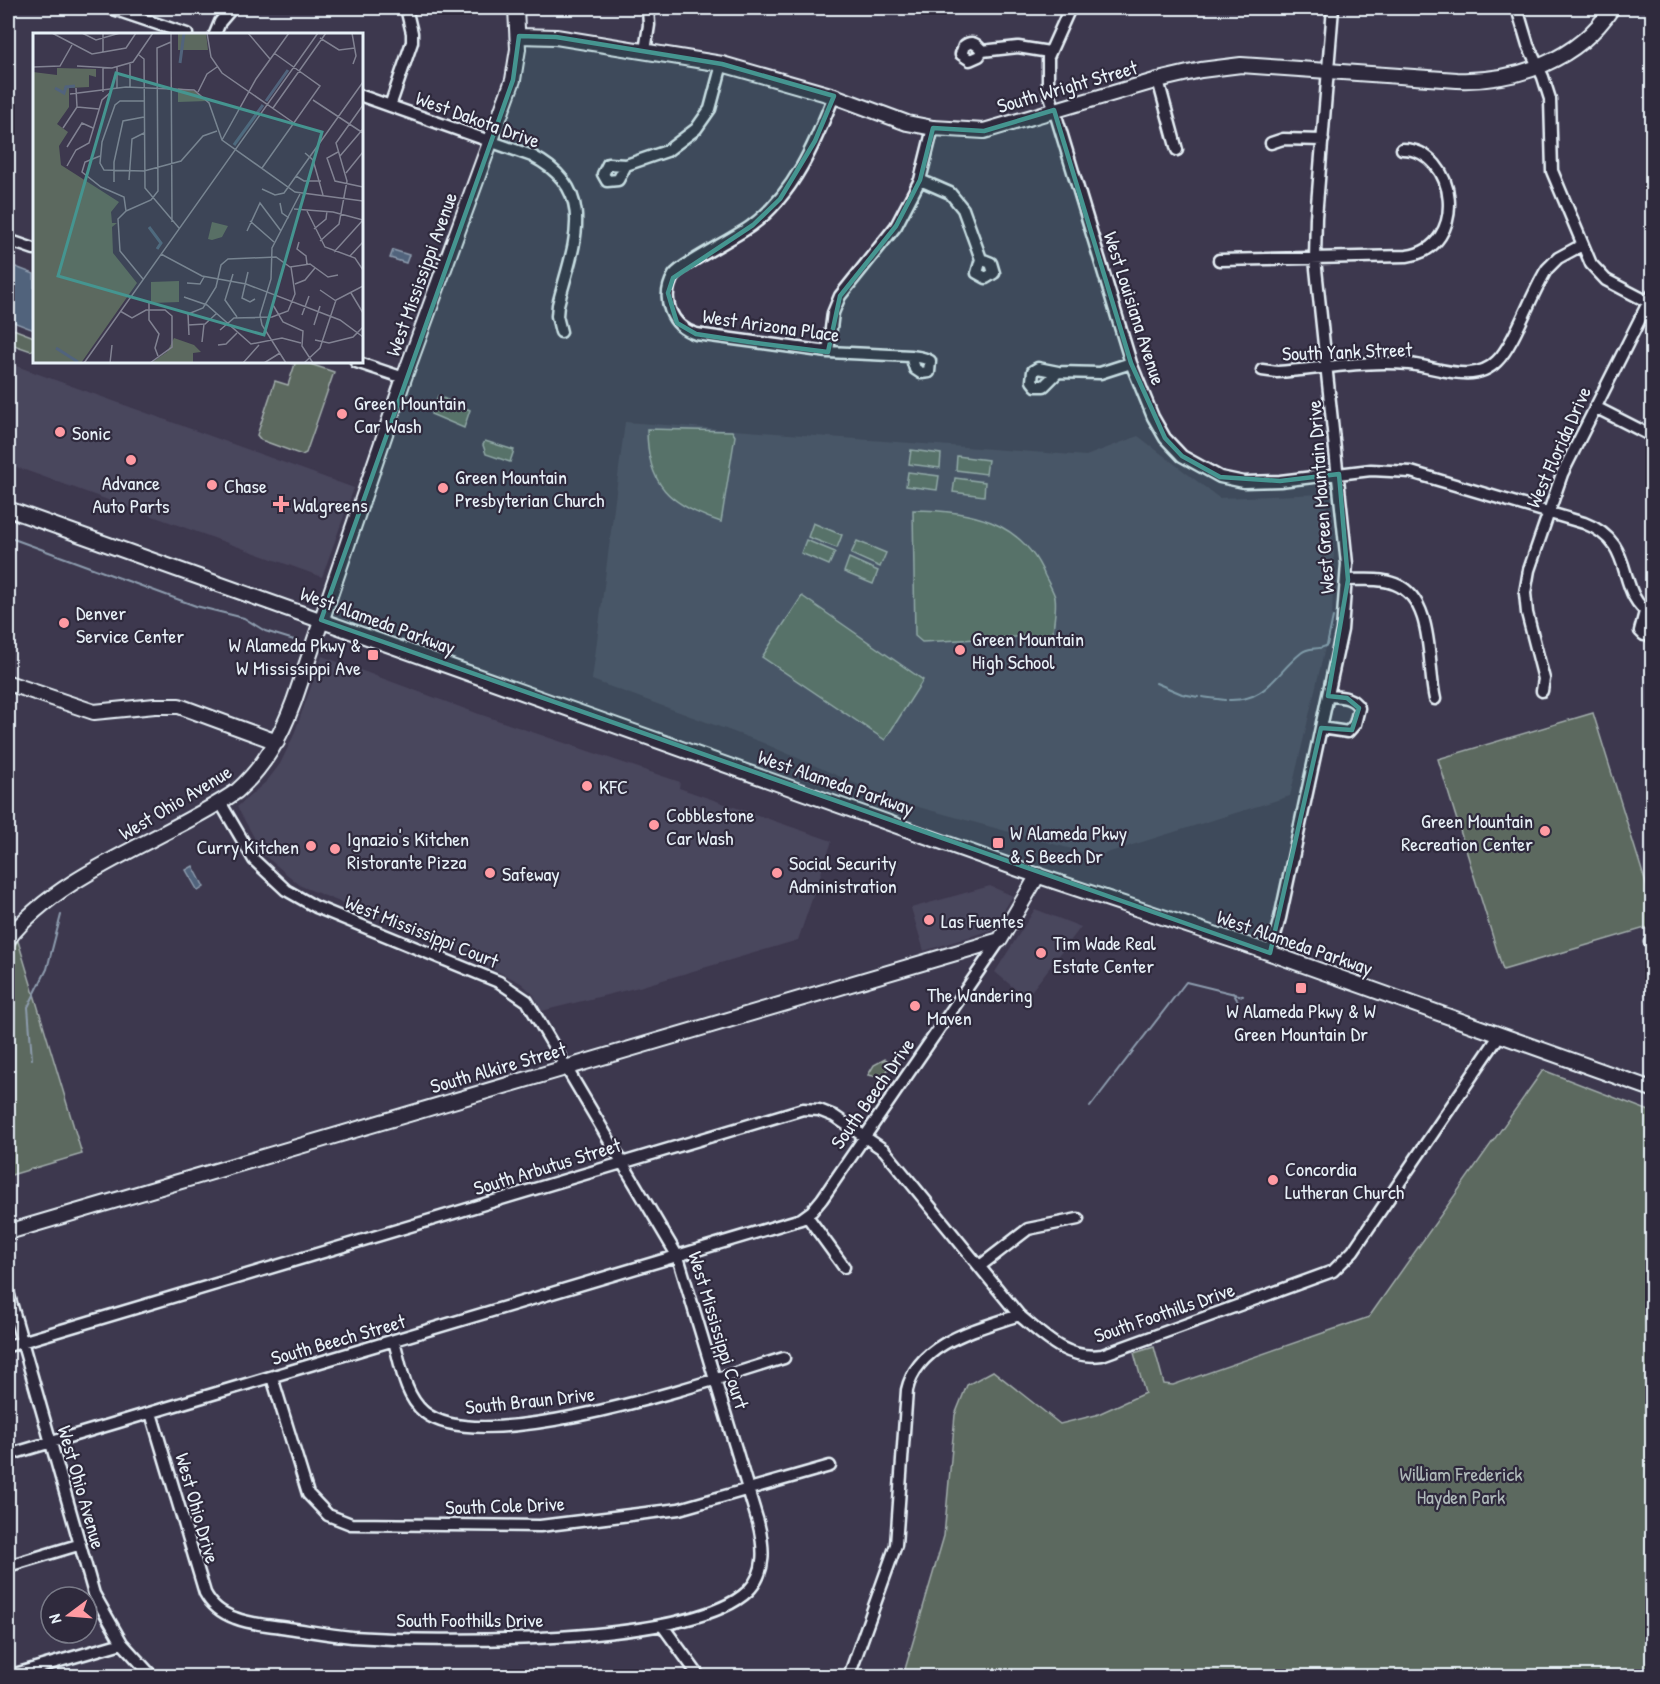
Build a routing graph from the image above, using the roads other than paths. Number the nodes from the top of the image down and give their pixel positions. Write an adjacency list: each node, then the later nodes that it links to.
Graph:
1 (110, 8): 10 (street)
2 (232, 8): 11 (street)
3 (406, 8): 22 (street)
4 (516, 8): 12 (street, West Mississippi Avenue)
5 (648, 8): 13 (street)
6 (1070, 8): 15 (street, West Louisiana Avenue)
7 (1333, 8): 18 (street, West Green Mountain Drive)
8 (1517, 8): 17 (street)
9 (1612, 8): 17 (street, South Wright Street)
10 (184, 33)
11 (215, 33)
12 (519, 36): 13 (street, South Wright Street); 26 (street, West Mississippi Avenue)
13 (645, 51): 16 (street, South Wright Street)
14 (982, 51): 15 (street)
15 (1049, 52): 23 (street, West Louisiana Avenue)
16 (722, 64): 21 (street, South Wright Street); 30 (street)
17 (1538, 67): 18 (street, South Wright Street); 33 (street)
18 (1328, 70): 19 (street, South Wright Street); 25 (street, West Green Mountain Drive)
19 (1158, 80): 23 (street, South Wright Street); 29 (street)
20 (363, 96): 22 (street, West Dakota Drive)
21 (834, 96): 24 (street, South Wright Street); 40 (street, West Arizona Place)
22 (390, 106): 26 (street, West Dakota Drive)
23 (1054, 110): 24 (street, South Wright Street); 43 (street, West Louisiana Avenue)
24 (933, 128): 31 (street)
25 (1323, 140): 27 (street); 35 (street, West Green Mountain Drive)
26 (490, 142): 39 (street, West Dakota Drive); 47 (street, West Mississippi Avenue)
27 (1271, 143)
28 (1402, 149): 35 (street)
29 (1177, 150)
30 (626, 165)
31 (920, 180): 36 (street); 40 (street)
32 (8, 240): 34 (street)
33 (1582, 246): 38 (street); 44 (street, South Yank Street)
34 (33, 249)
35 (1315, 259): 37 (street); 44 (street, West Green Mountain Drive)
36 (981, 260)
37 (1219, 260)
38 (1651, 300): 48 (street, West Florida Drive)
39 (561, 332)
40 (828, 352): 41 (street, West Arizona Place)
41 (911, 356)
42 (359, 363): 47 (street)
43 (1131, 363): 46 (street); 50 (street, West Louisiana Avenue)
44 (1327, 367): 45 (street, South Yank Street); 50 (street, West Green Mountain Drive)
45 (1262, 370)
46 (1058, 372)
47 (404, 378): 55 (street, West Mississippi Avenue)
48 (1595, 406): 49 (street); 52 (street, West Florida Drive)
49 (1653, 436)
50 (1339, 474): 52 (street, West Louisiana Avenue); 53 (street, West Green Mountain Drive)
51 (8, 509): 55 (street, West Alameda Parkway)
52 (1547, 512): 54 (street, West Louisiana Avenue); 58 (street, West Florida Drive)
53 (1348, 580): 59 (street, West Green Mountain Drive); 60 (street)
54 (1649, 614): 56 (street)
55 (321, 620): 62 (street, West Ohio Avenue); 64 (street, West Alameda Parkway)
56 (1653, 634)
57 (8, 683): 62 (street)
58 (1542, 691)
59 (1328, 696): 61 (street, West Green Mountain Drive); 61 (street)
60 (1435, 699)
61 (1321, 728): 67 (street, West Green Mountain Drive)
62 (277, 742): 63 (street, West Ohio Avenue)
63 (220, 802): 65 (street, West Ohio Avenue); 69 (street, West Mississippi Court)
64 (1038, 875): 66 (street, South Beech Drive); 67 (street, West Alameda Parkway)
65 (8, 939)
66 (1000, 940): 69 (street, South Alkire Street); 71 (street, South Beech Drive)
67 (1270, 953): 68 (street, West Alameda Parkway)
68 (1499, 1036): 70 (street, West Alameda Parkway); 80 (street, South Foothills Drive)
69 (566, 1067): 72 (street, West Mississippi Court); 75 (street, South Alkire Street)
70 (1653, 1089)
71 (867, 1136): 72 (street, South Arbutus Street); 73 (street, South Beech Drive); 77 (street, South Arbutus Street)
72 (623, 1162): 76 (street, West Mississippi Court); 82 (street, South Arbutus Street)
73 (807, 1216): 76 (street, South Beech Drive); 78 (street)
74 (1078, 1220): 77 (street)
75 (8, 1232)
76 (678, 1257): 81 (street, South Beech Street); 86 (street, West Mississippi Court)
77 (980, 1266): 80 (street, South Arbutus Street)
78 (844, 1267)
79 (8, 1292): 82 (street, West Ohio Avenue)
80 (1019, 1315): 100 (street)
81 (394, 1341): 85 (street, South Beech Street); 86 (street, South Braun Drive)
82 (21, 1342): 83 (street, South Arbutus Street); 88 (street, West Ohio Avenue)
83 (8, 1346)
84 (784, 1358): 86 (street, South Braun Drive)
85 (272, 1377): 87 (street, South Beech Street); 91 (street, South Cole Drive)
86 (715, 1378): 91 (street, West Mississippi Court)
87 (152, 1413): 88 (street, South Beech Street); 94 (street, West Ohio Drive)
88 (50, 1442): 89 (street, South Beech Street); 92 (street, West Ohio Avenue)
89 (8, 1455)
90 (830, 1466): 91 (street, South Cole Drive)
91 (749, 1490): 95 (street, West Mississippi Court)
92 (78, 1545): 93 (street); 96 (street, West Ohio Avenue)
93 (8, 1566)
94 (217, 1609): 95 (street, South Foothills Drive)
95 (662, 1625): 99 (street)
96 (122, 1643): 97 (street); 98 (street, West Ohio Avenue)
97 (8, 1676)
98 (152, 1677)
99 (699, 1677)
100 (849, 1677)

